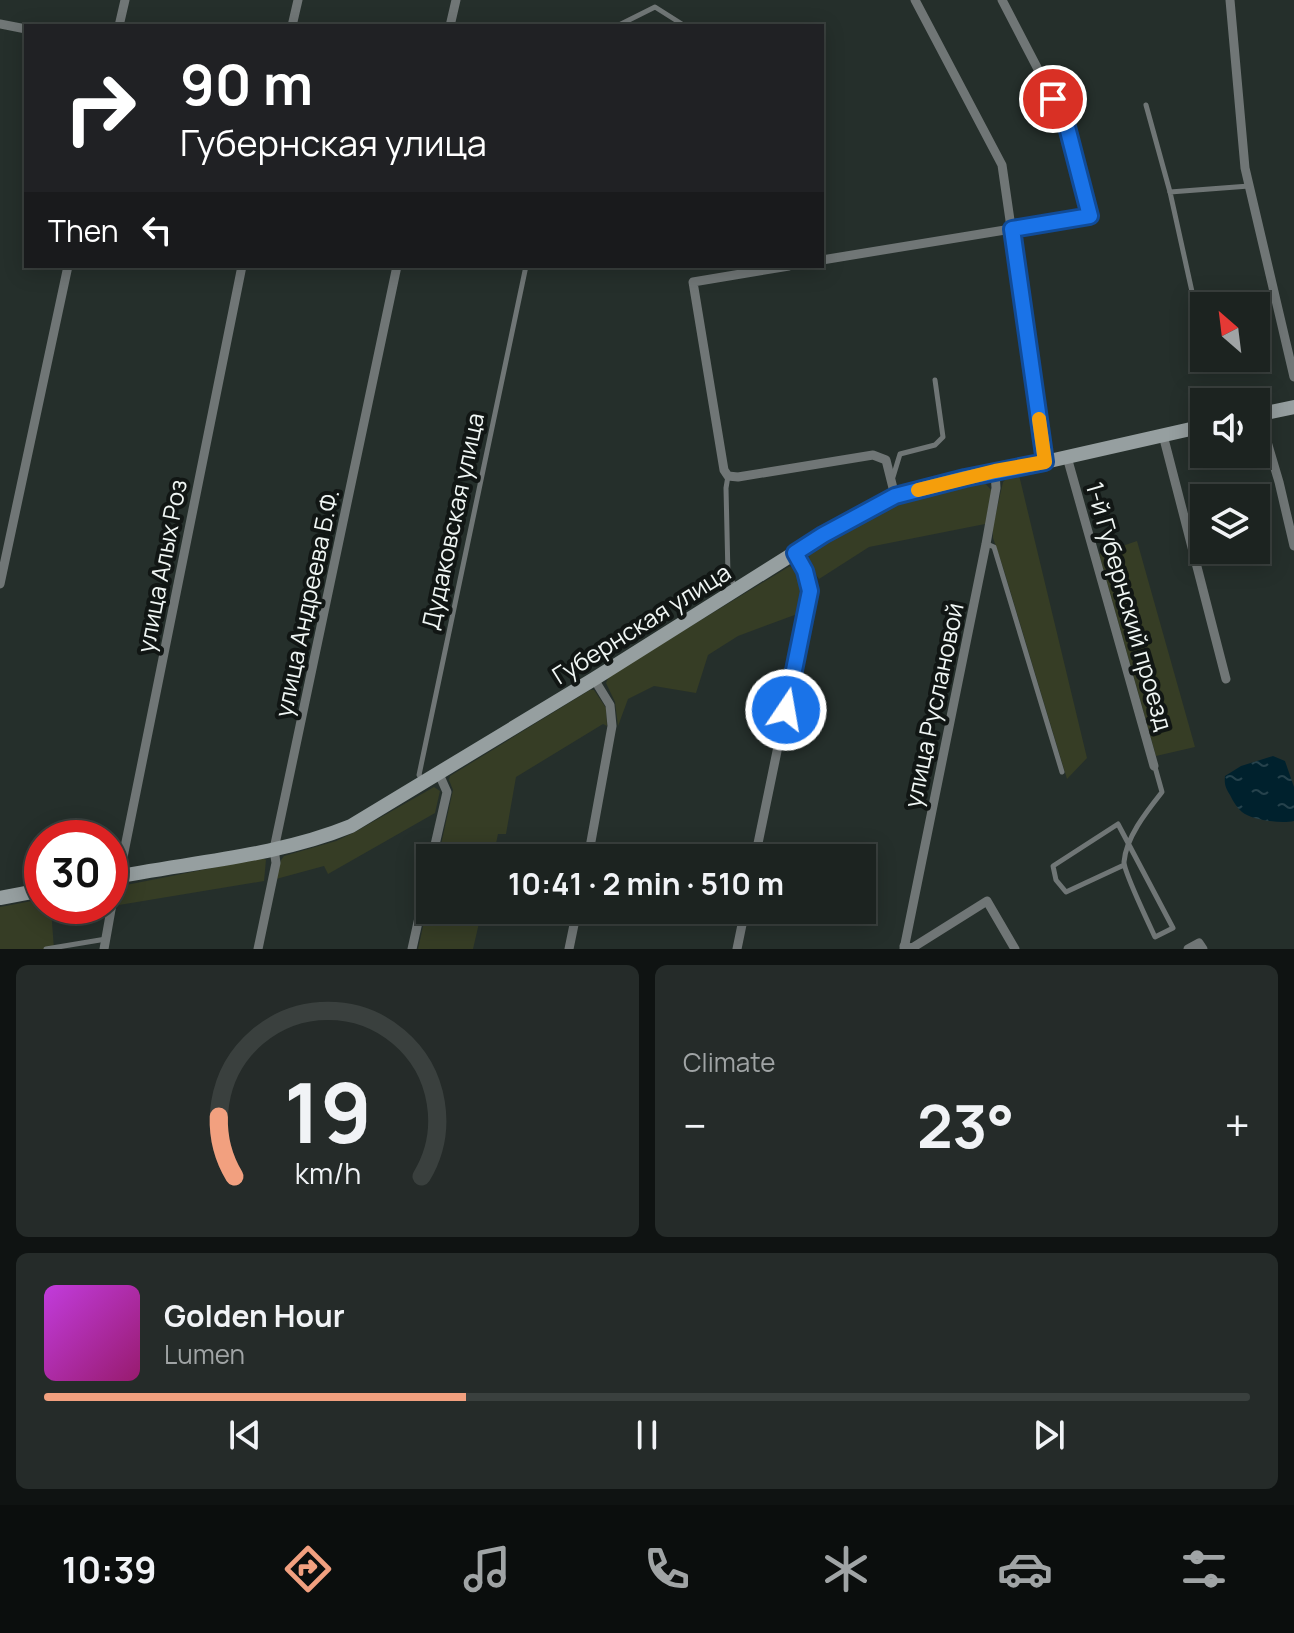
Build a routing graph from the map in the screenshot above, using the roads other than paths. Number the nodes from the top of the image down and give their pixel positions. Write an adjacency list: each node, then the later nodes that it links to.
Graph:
1 (125, 0): 8 (street)
2 (298, 0): 9 (street)
3 (456, 0): 10 (street)
4 (915, 0): 17 (street)
5 (1002, 0): 17 (street)
6 (1230, 0): 15 (street)
7 (0, 24): 13 (street)
8 (119, 24)
9 (292, 24)
10 (450, 24)
11 (621, 24): 12 (lane)
12 (682, 24)
13 (24, 29)
14 (1146, 105): 16 (lane)
15 (1249, 186): 16 (lane); 25 (street)
16 (1170, 192): 24 (lane)
17 (1012, 229): 18 (street); 33 (street)
18 (824, 260)
19 (68, 268): 40 (street)
20 (242, 268): 48 (street, улица Алых Роз)
21 (397, 268): 53 (street, улица Андреева Б.Ф.)
22 (526, 268): 47 (lane, Дудаковская улица)
23 (777, 268): 35 (street)
24 (1192, 292)
25 (1294, 377)
26 (935, 380): 36 (lane)
27 (1294, 407): 28 (street)
28 (1270, 412)
29 (1190, 429): 30 (street, Губернская улица)
30 (1163, 435): 32 (street, Губернская улица); 43 (street)
31 (1270, 455): 38 (street)
32 (1067, 457): 33 (street, Губернская улица); 44 (street, 1-й Губернский проезд)
33 (1045, 462): 34 (street, Губернская улица)
34 (995, 471): 36 (street, Губернская улица); 37 (street, улица Руслановой)
35 (728, 476): 36 (street); 41 (lane)
36 (893, 489): 39 (street, Губернская улица)
37 (986, 544): 45 (lane); 63 (street, улица Руслановой)
38 (1294, 546)
39 (795, 553): 41 (street, Губернская улица); 52 (street)
40 (0, 584)
41 (737, 590): 42 (street, Губернская улица)
42 (594, 679): 46 (street, Губернская улица); 51 (street)
43 (1226, 679)
44 (1154, 766): 49 (lane)
45 (1062, 772)
46 (439, 774): 47 (street, Губернская улица); 50 (street)
47 (424, 783): 53 (street, Губернская улица)
48 (128, 832)
49 (1129, 842): 54 (lane); 54 (lane); 54 (lane)
50 (435, 844)
51 (591, 844)
52 (758, 844)
53 (274, 849): 55 (street, Губернская улица); 65 (street, улица Андреева Б.Ф.)
54 (1124, 865)
55 (128, 875)
56 (24, 893): 57 (street)
57 (0, 898)
58 (109, 924): 62 (street, улица Алых Роз)
59 (418, 924): 66 (street)
60 (574, 924): 67 (street)
61 (742, 924): 68 (street)
62 (105, 944): 64 (lane)
63 (904, 948): 69 (street, улица Руслановой)
64 (46, 949)
65 (258, 949)
66 (412, 949)
67 (569, 949)
68 (737, 949)
69 (1015, 949)
70 (1188, 949): 71 (street)
71 (1203, 949)

